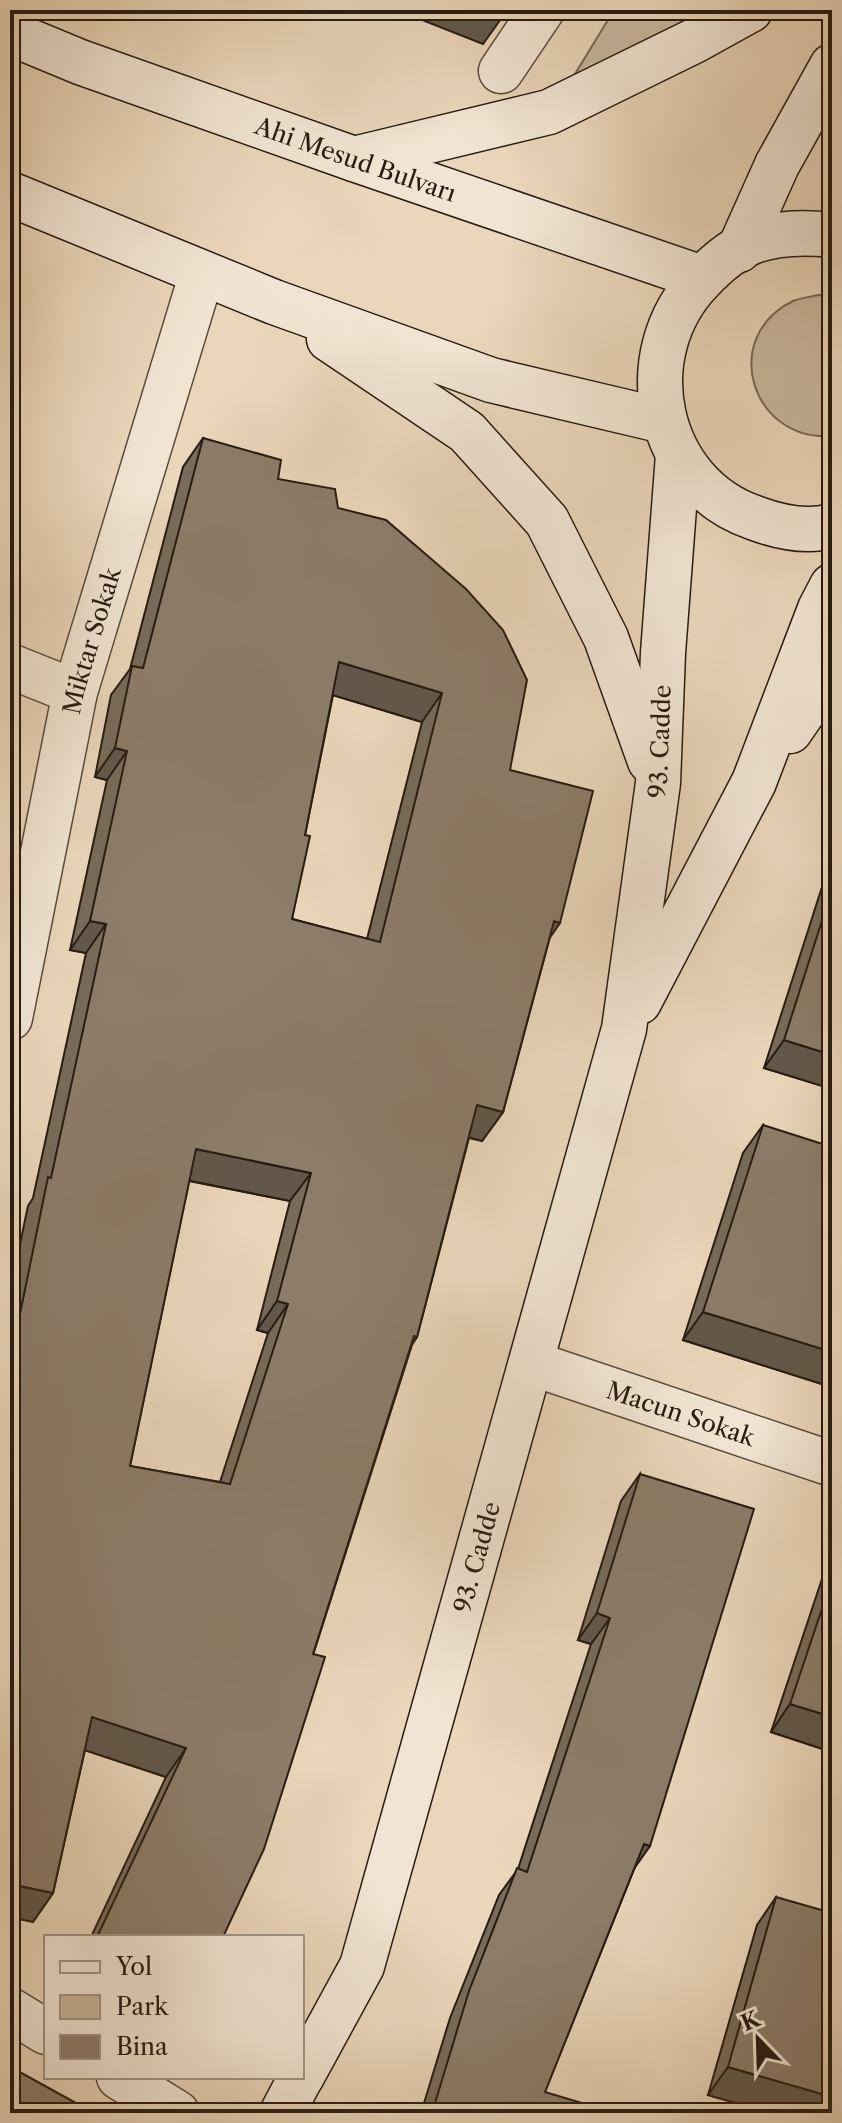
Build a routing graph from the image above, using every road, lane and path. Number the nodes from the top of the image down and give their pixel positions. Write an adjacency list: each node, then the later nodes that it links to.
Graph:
1 (542, 10): 5 (main road)
2 (750, 10): 6 (main road)
3 (10, 33): 6 (main road, Ahi Mesud Bulvarı)
4 (832, 66): 9 (main road)
5 (501, 71)
6 (354, 159): 11 (main road, Ahi Mesud Bulvarı)
7 (10, 194): 10 (main road)
8 (832, 235): 9 (main road, 93. Cadde)
9 (739, 250): 11 (main road, 93. Cadde)
10 (202, 273): 12 (main road); 18 (main road, Miktar Sokak)
11 (702, 278): 13 (main road, 93. Cadde)
12 (274, 302): 13 (main road); 20 (main road)
13 (671, 438): 14 (main road); 20 (main road, 93. Cadde)
14 (832, 526)
15 (832, 586): 19 (main road, 93. Cadde)
16 (10, 666): 18 (main road)
17 (832, 675): 19 (main road)
18 (75, 692): 21 (main road, Miktar Sokak)
19 (754, 782): 22 (main road, 93. Cadde)
20 (658, 783): 22 (main road, 93. Cadde)
21 (10, 1018)
22 (624, 1029): 23 (main road, 93. Cadde)
23 (531, 1363): 24 (main road, Macun Sokak); 27 (main road, 93. Cadde)
24 (832, 1464)
25 (10, 2010): 26 (main road)
26 (44, 2031)
27 (304, 2072)
28 (122, 2079): 30 (main road)
29 (300, 2079): 31 (main road, 93. Cadde)
30 (177, 2113)
31 (282, 2113)

